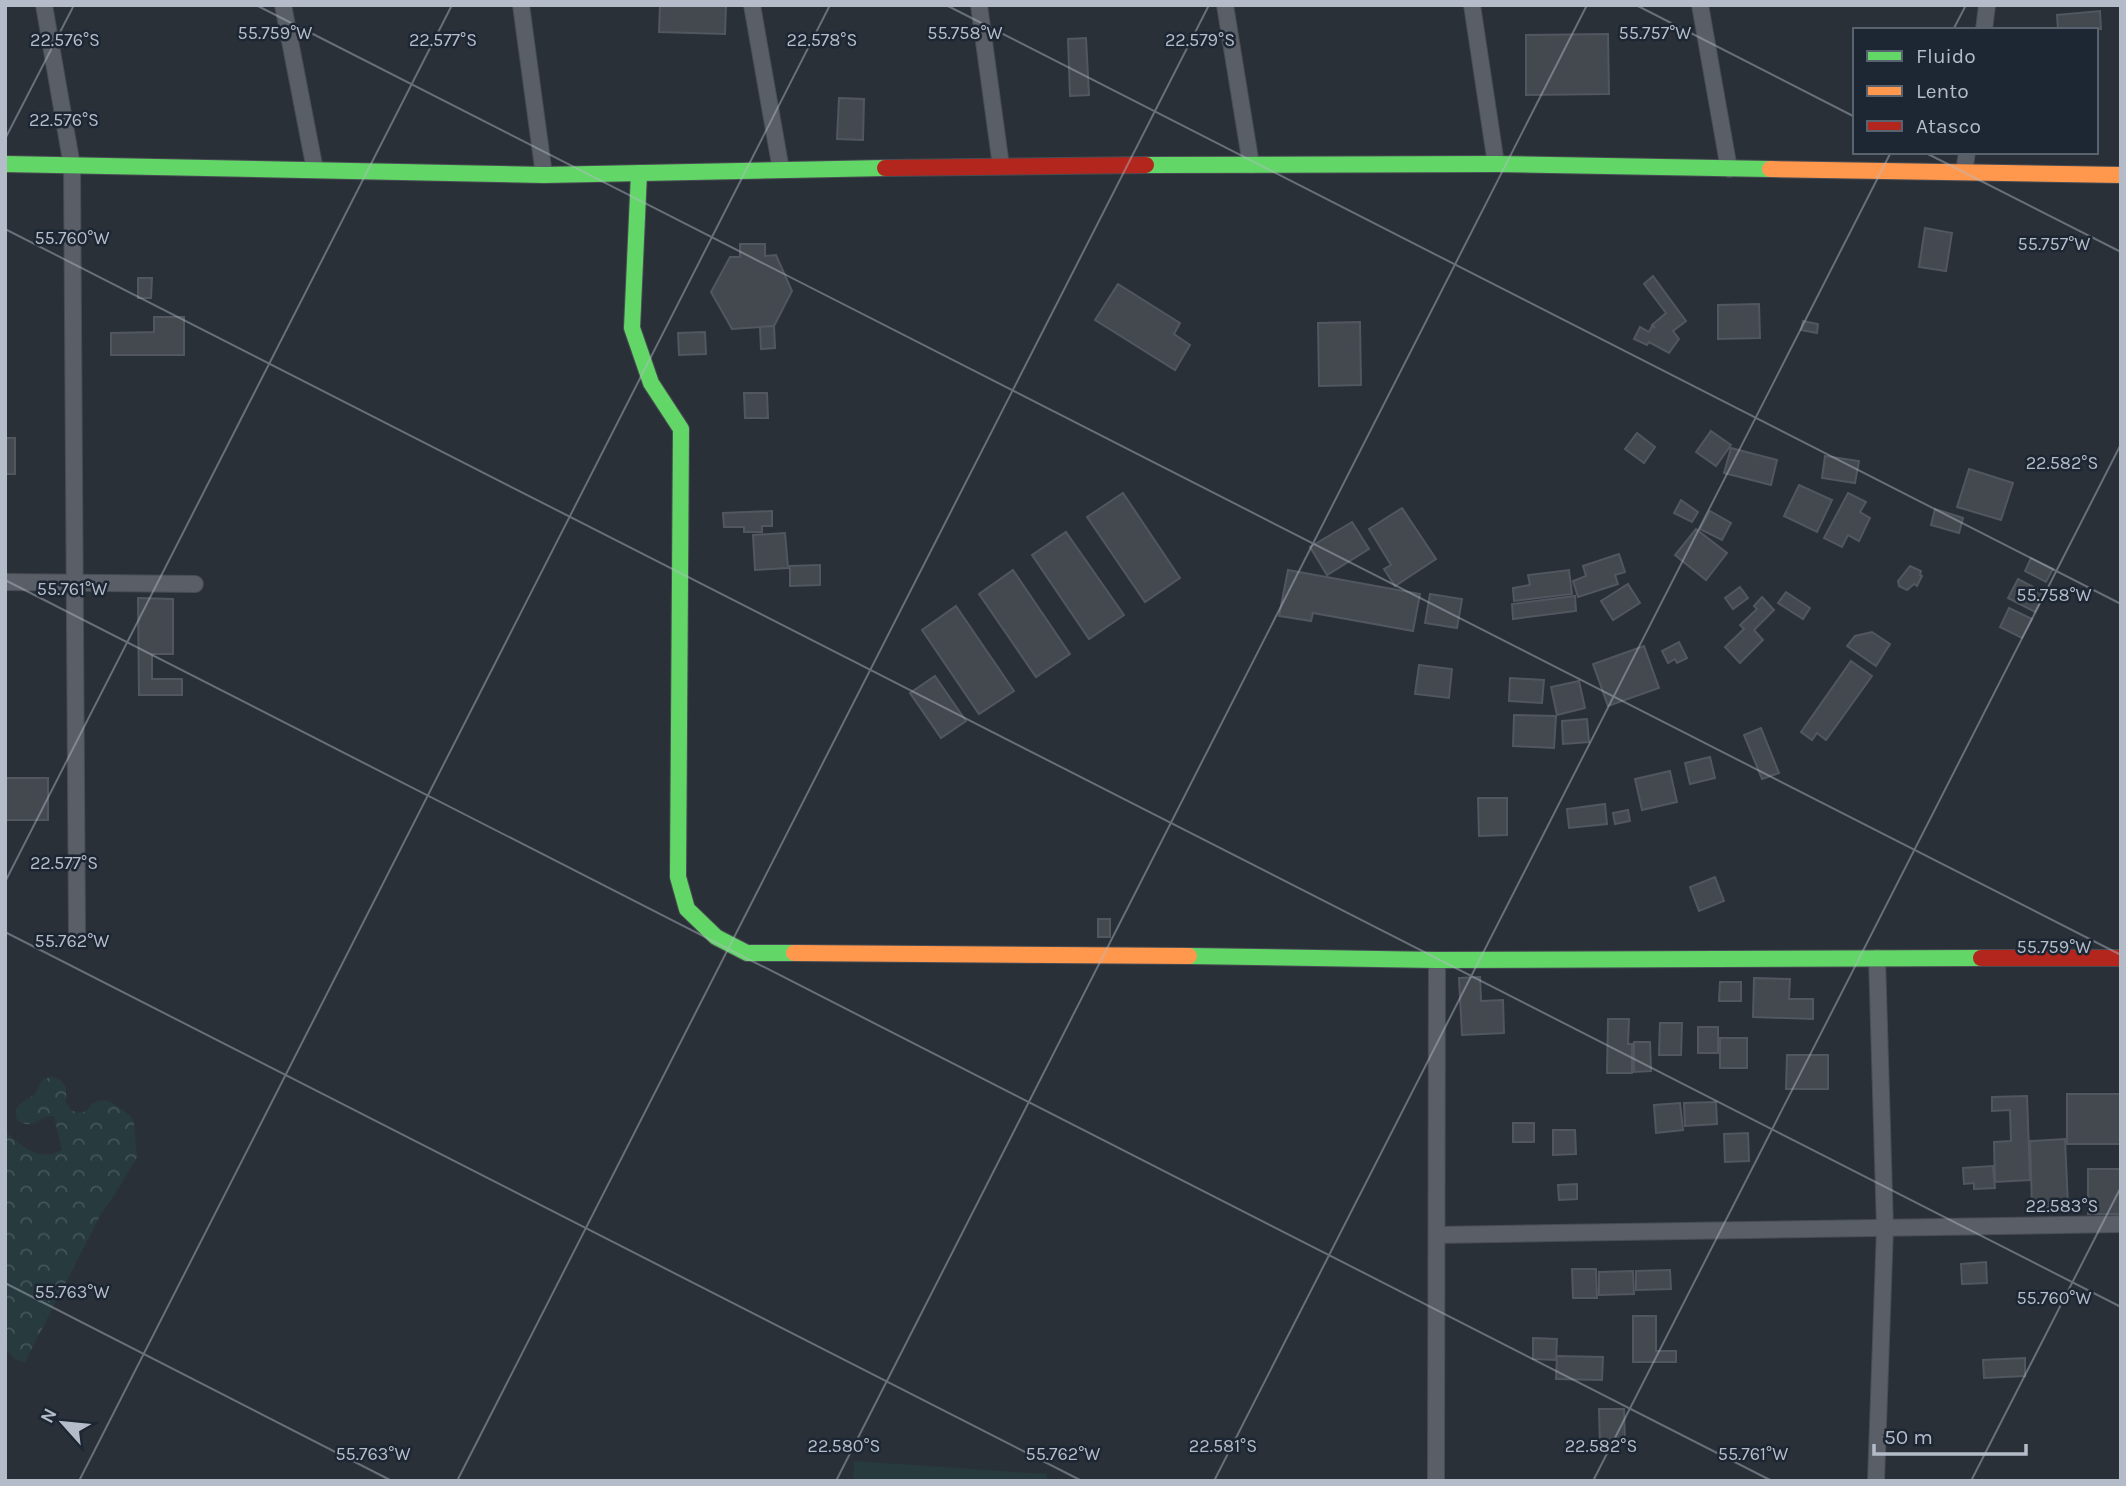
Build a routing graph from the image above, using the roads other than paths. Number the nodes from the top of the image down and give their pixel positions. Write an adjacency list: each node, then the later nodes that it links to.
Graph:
1 (44, 5): 15 (street)
2 (283, 5): 18 (street)
3 (521, 5): 22 (street)
4 (752, 5): 19 (street)
5 (979, 5): 16 (street)
6 (1225, 5): 14 (street)
7 (1472, 5): 13 (street)
8 (1700, 5): 17 (street)
9 (1987, 5): 10 (street)
10 (1984, 28)
11 (1967, 154): 20 (street)
12 (5, 164): 15 (street)
13 (1496, 164): 14 (street); 17 (street)
14 (1251, 165): 16 (street)
15 (72, 166): 18 (street); 25 (street)
16 (1001, 166): 19 (street)
17 (1729, 169): 20 (street)
18 (315, 170): 22 (street)
19 (781, 170): 21 (street)
20 (1964, 172): 23 (street)
21 (639, 173): 22 (street); 30 (street)
22 (544, 174)
23 (2121, 174)
24 (5, 582): 25 (street)
25 (75, 582): 26 (street); 27 (street)
26 (195, 584)
27 (77, 932)
28 (1877, 958): 29 (street); 30 (street); 32 (street)
29 (2121, 958)
30 (1437, 960): 33 (street)
31 (2121, 1224): 32 (street)
32 (1885, 1228): 33 (street); 35 (street)
33 (1437, 1235): 34 (street)
34 (1436, 1481)
35 (1876, 1481)

